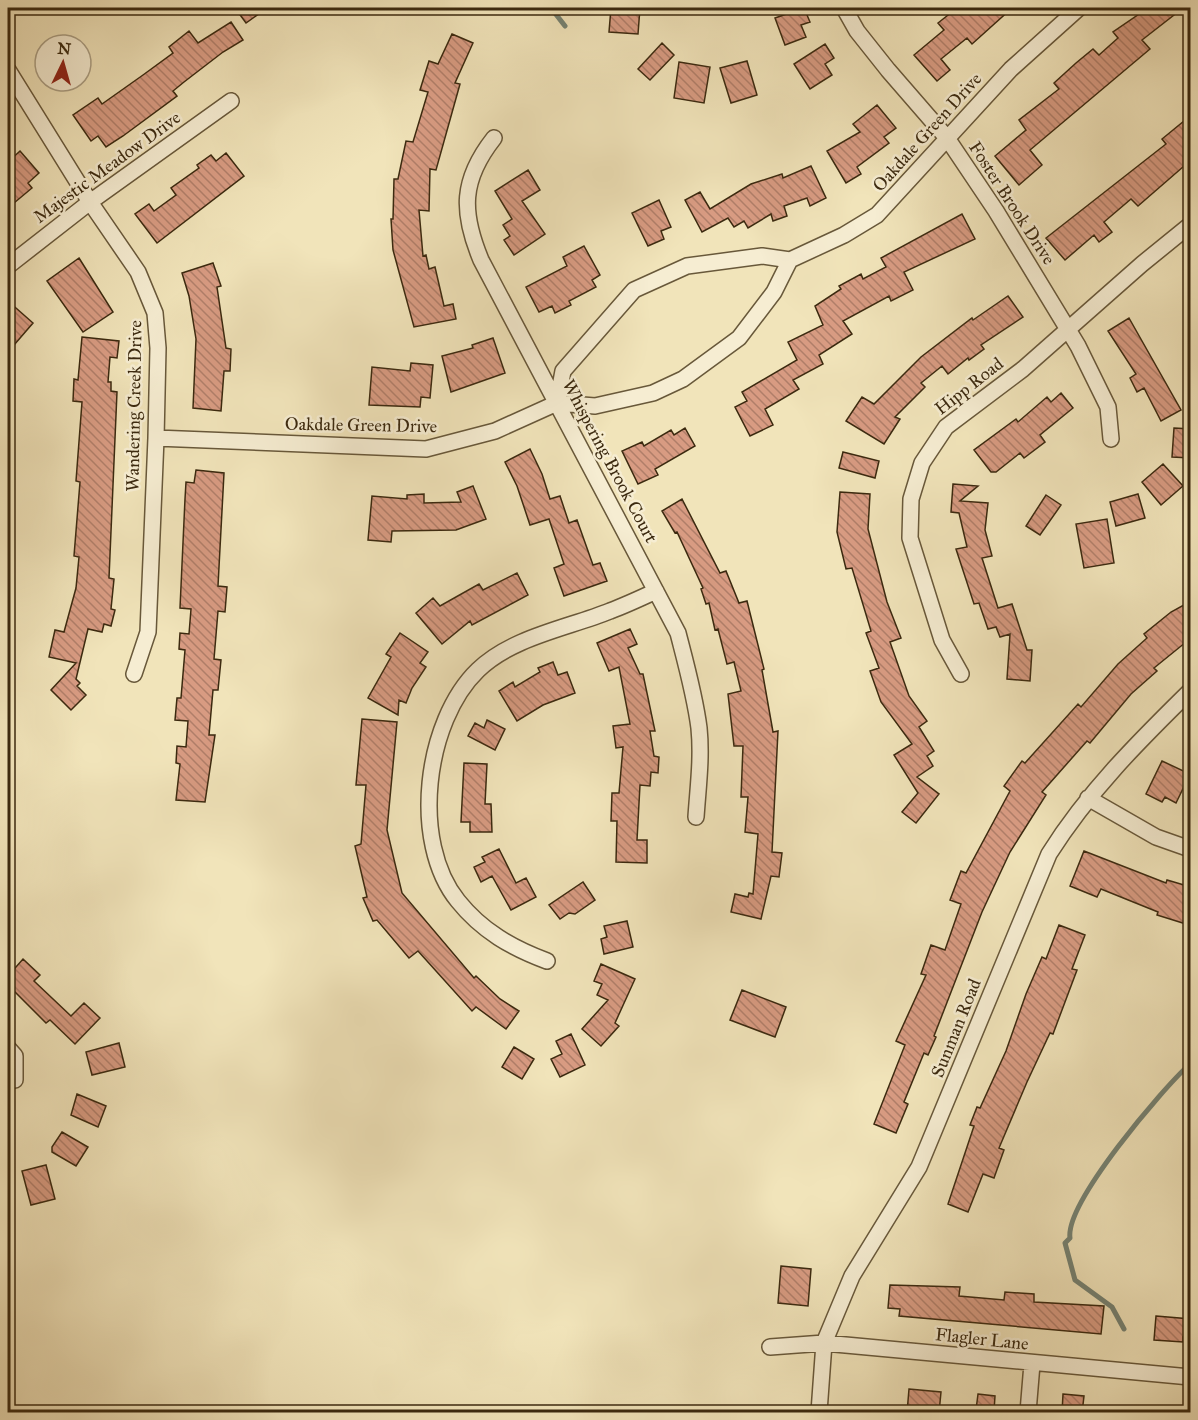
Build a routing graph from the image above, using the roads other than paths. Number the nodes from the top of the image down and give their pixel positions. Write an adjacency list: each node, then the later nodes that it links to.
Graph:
1 (844, 8): 6 (street, Foster Brook Drive)
2 (1079, 8): 6 (street, Oakdale Green Drive)
3 (8, 70): 7 (street, Wandering Creek Drive)
4 (231, 101): 7 (street, Majestic Meadow Drive)
5 (494, 138): 12 (street, Whispering Brook Court)
6 (947, 138): 9 (street, Oakdale Green Drive); 11 (street, Foster Brook Drive)
7 (90, 202): 10 (street, Majestic Meadow Drive); 13 (street, Wandering Creek Drive)
8 (1191, 225): 11 (street, Hipp Road)
9 (790, 260): 12 (street, Oakdale Green Drive); 12 (street)
10 (8, 266)
11 (1067, 329): 14 (street, Foster Brook Drive); 17 (street, Hipp Road)
12 (557, 403): 13 (street, Oakdale Green Drive); 15 (street, Whispering Brook Court)
13 (156, 438): 16 (street, Wandering Creek Drive)
14 (1111, 439)
15 (656, 591): 20 (street, Whispering Brook Court); 22 (street)
16 (134, 674)
17 (961, 674)
18 (1191, 691): 19 (street, Sunman Road)
19 (1088, 798): 21 (street); 25 (street, Sunman Road)
20 (696, 817)
21 (1191, 849)
22 (547, 961)
23 (8, 1048): 24 (street)
24 (15, 1080)
25 (824, 1343): 26 (street, Flagler Lane); 27 (street, Flagler Lane); 29 (street, Sunman Road)
26 (770, 1347)
27 (1032, 1364): 28 (street, Flagler Lane); 30 (street)
28 (1191, 1377)
29 (819, 1413)
30 (1028, 1413)

